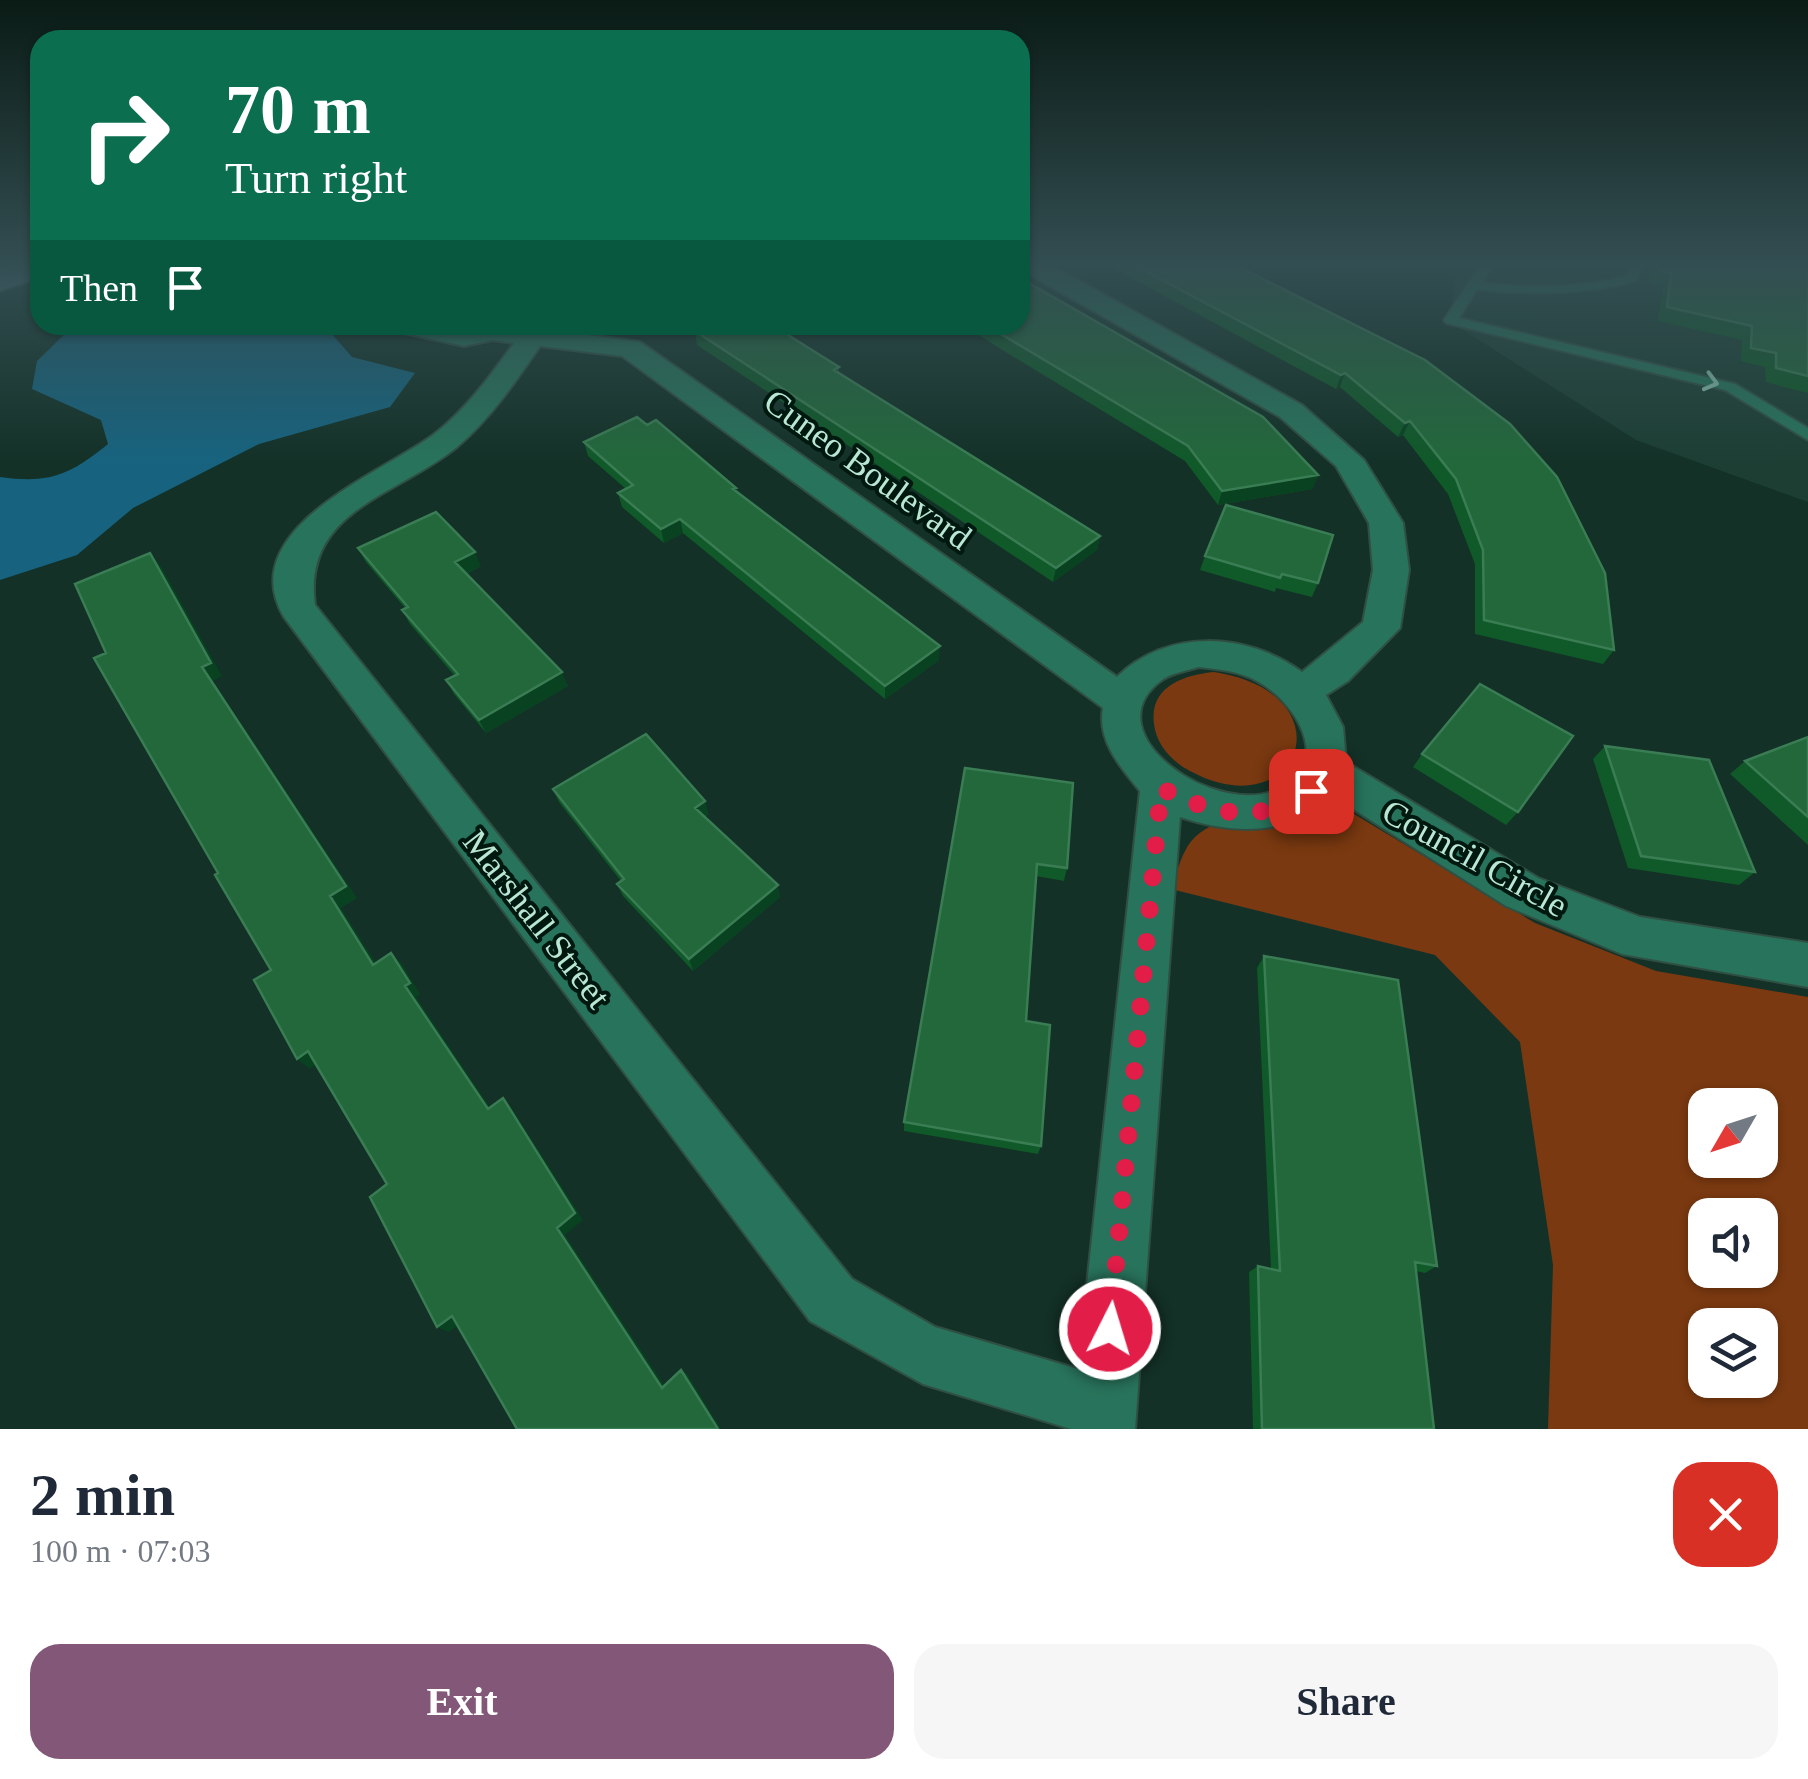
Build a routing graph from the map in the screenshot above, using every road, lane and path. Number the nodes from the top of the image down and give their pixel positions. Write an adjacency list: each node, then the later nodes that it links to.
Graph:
1 (1147, 330): 8 (street)
2 (1492, 330): 7 (lane, one-way to 7)
3 (450, 335): 4 (street, Cuneo Boulevard)
4 (480, 335)
5 (509, 335): 13 (street, Marshall Street)
6 (549, 335): 9 (street, Cuneo Boulevard)
7 (1808, 434)
8 (1301, 692): 9 (street); 10 (street)
9 (1122, 701): 11 (street)
10 (1325, 770): 11 (street); 12 (street, Council Circle)
11 (1161, 788): 13 (street)
12 (1808, 965)
13 (1103, 1418)

